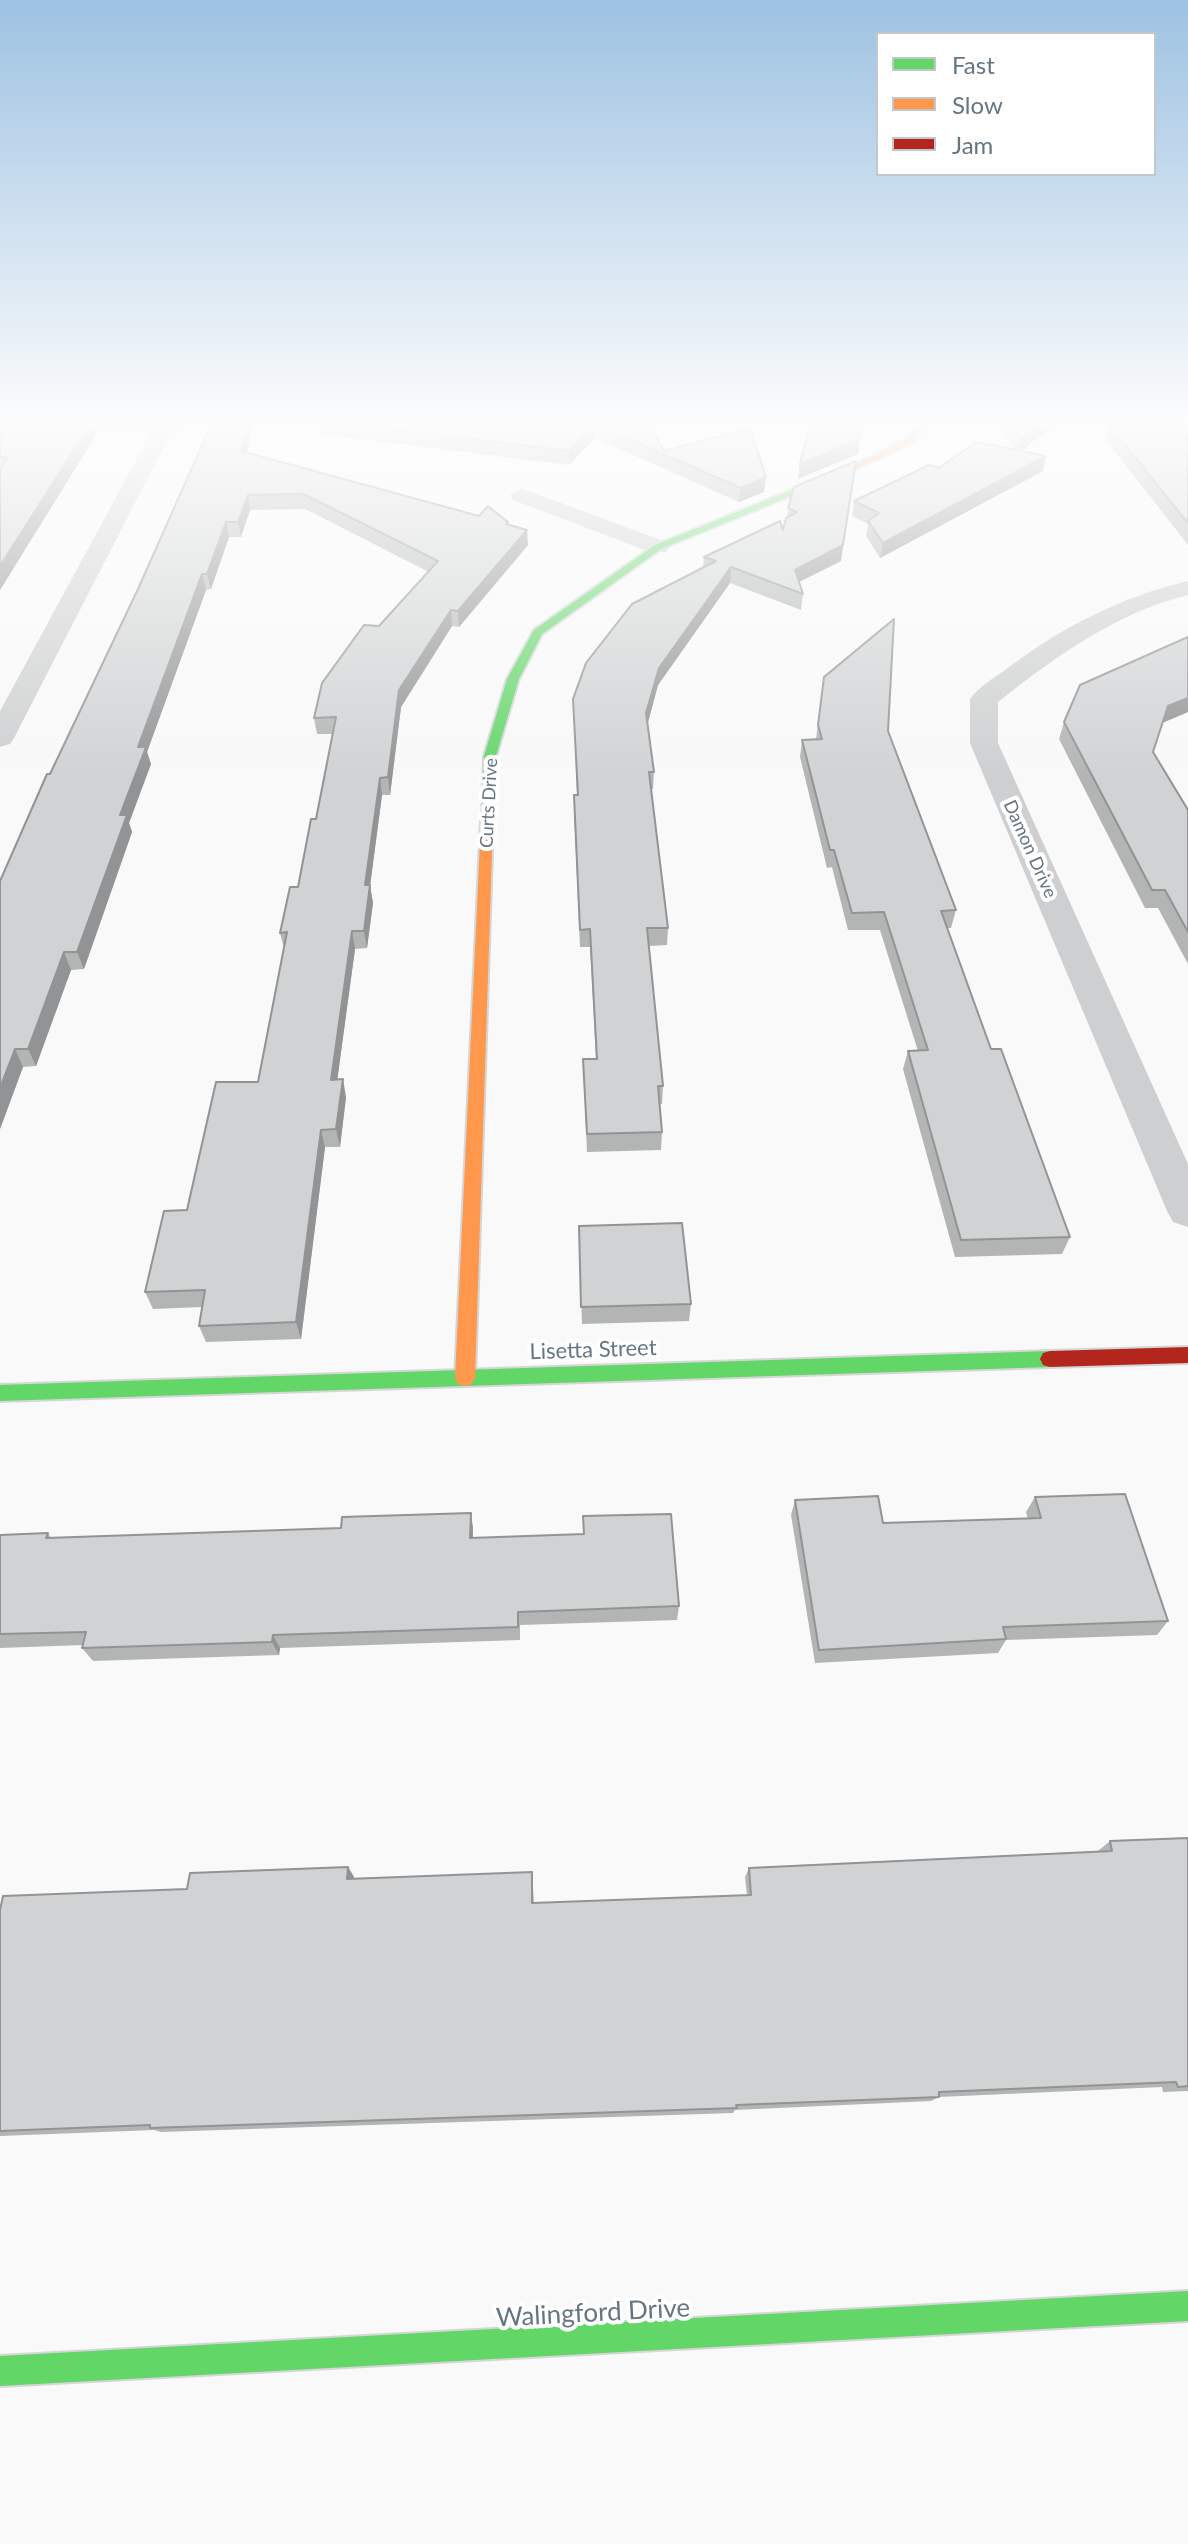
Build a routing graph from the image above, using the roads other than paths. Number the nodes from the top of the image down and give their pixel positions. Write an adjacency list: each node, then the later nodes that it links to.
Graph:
1 (107, 544): 6 (street)
2 (649, 544): 4 (street)
3 (666, 544): 4 (street, Curts Drive)
4 (658, 547): 9 (street, Curts Drive)
5 (1188, 588): 7 (street, Damon Drive)
6 (0, 738)
7 (1188, 1211)
8 (1188, 1355): 9 (street, Lisetta Street)
9 (465, 1378): 10 (street, Lisetta Street)
10 (0, 1393)
11 (1188, 2306): 12 (street, Walingford Drive)
12 (0, 2371)

